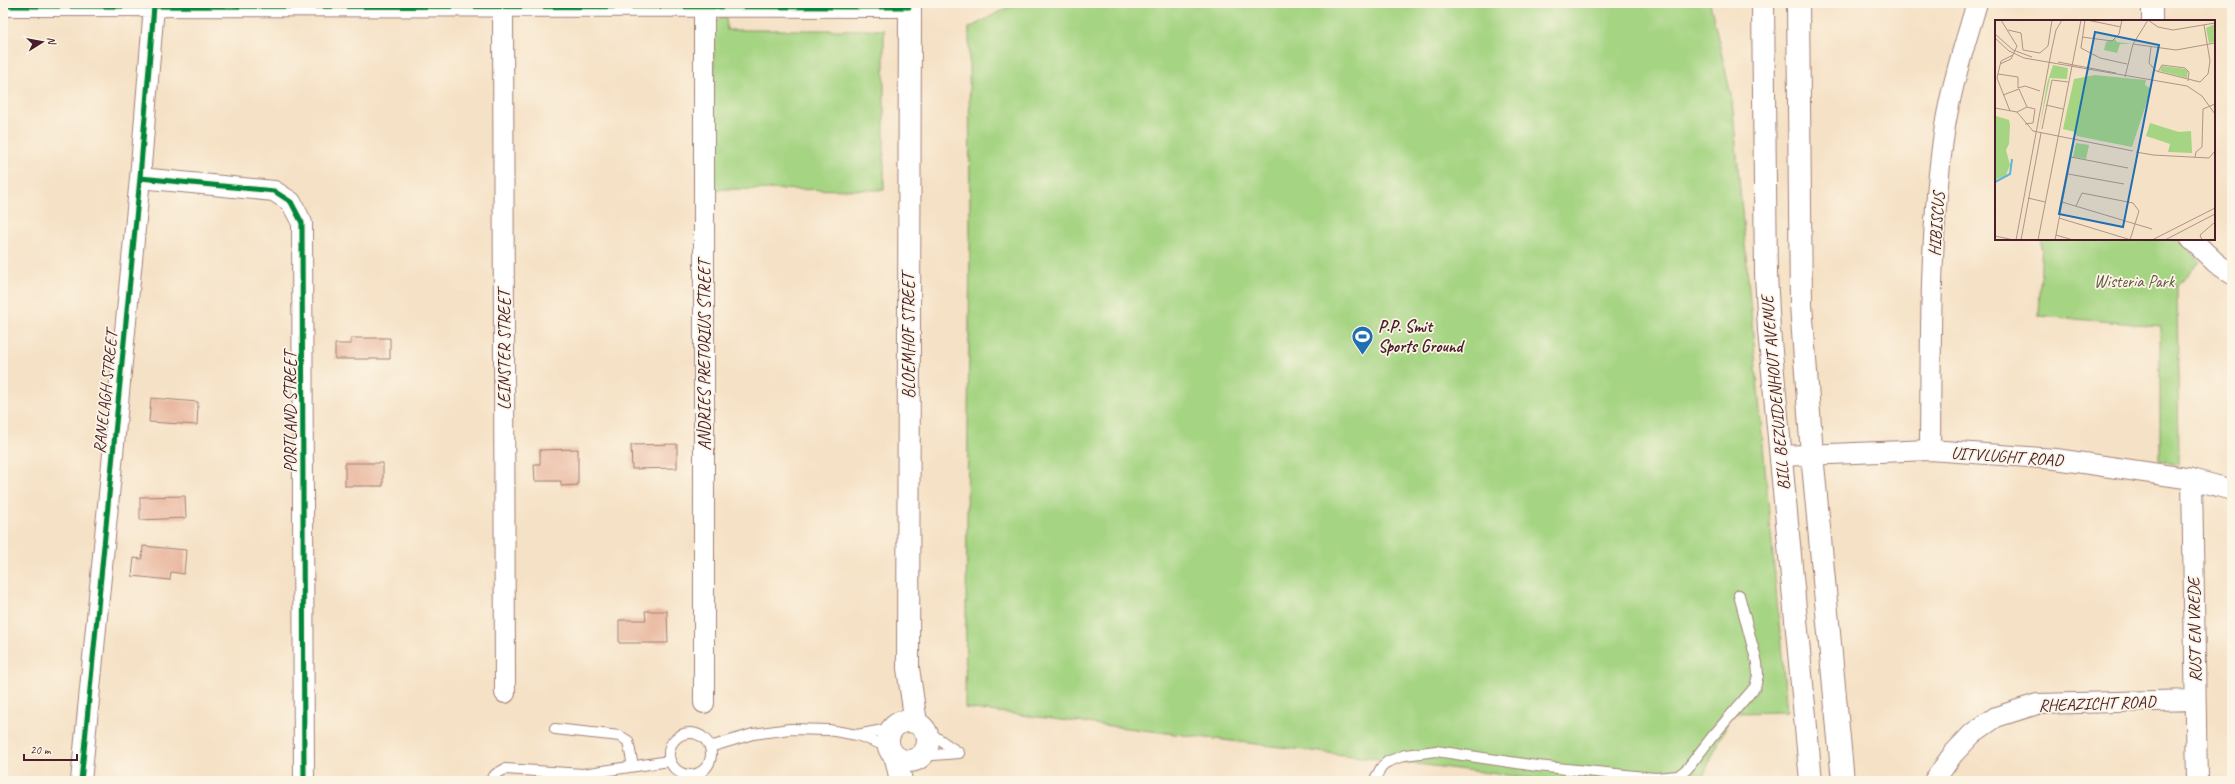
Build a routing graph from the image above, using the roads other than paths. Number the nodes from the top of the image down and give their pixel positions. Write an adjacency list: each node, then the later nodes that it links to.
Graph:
1 (1763, 3): 16 (main road, BILL BEZUIDENHOUT AVENUE)
2 (1798, 3): 15 (main road, BILL BEZUIDENHOUT AVENUE)
3 (1977, 3): 14 (street, HIBISCUS)
4 (2152, 3): 10 (street)
5 (909, 5): 9 (street); 25 (main road, BLOEMHOF STREET)
6 (3, 6): 7 (street)
7 (154, 6): 8 (street); 11 (street, RANELAGH STREET)
8 (503, 6): 9 (street); 20 (street, LEINSTER STREET)
9 (704, 7): 22 (street, ANDRIES PRETORIUS STREET)
10 (2152, 20)
11 (140, 178): 29 (street, RANELAGH STREET); 30 (street, PORTLAND STREET)
12 (2192, 240): 13 (street)
13 (2232, 274)
14 (1930, 450): 15 (street, UITVLUGHT ROAD); 17 (street, UITVLUGHT ROAD)
15 (1812, 454): 16 (street, UITVLUGHT ROAD); 35 (main road, BILL BEZUIDENHOUT AVENUE)
16 (1780, 456): 34 (main road, BILL BEZUIDENHOUT AVENUE)
17 (2192, 479): 18 (street, UITVLUGHT ROAD); 21 (street, RUST EN VREDE)
18 (2232, 490)
19 (1739, 595): 33 (lane)
20 (505, 693)
21 (2195, 700): 36 (street, RHEAZICHT ROAD); 37 (street, RUST EN VREDE)
22 (704, 703)
23 (555, 730): 28 (lane)
24 (857, 735): 25 (lane); 25 (lane); 26 (lane)
25 (907, 745): 32 (main road, BLOEMHOF STREET)
26 (710, 747): 27 (lane); 27 (lane)
27 (670, 760): 28 (lane)
28 (633, 766): 31 (lane)
29 (81, 781)
30 (304, 781)
31 (490, 781)
32 (901, 781)
33 (1374, 781)
34 (1810, 781)
35 (1843, 781)
36 (1934, 781)
37 (2197, 781)

